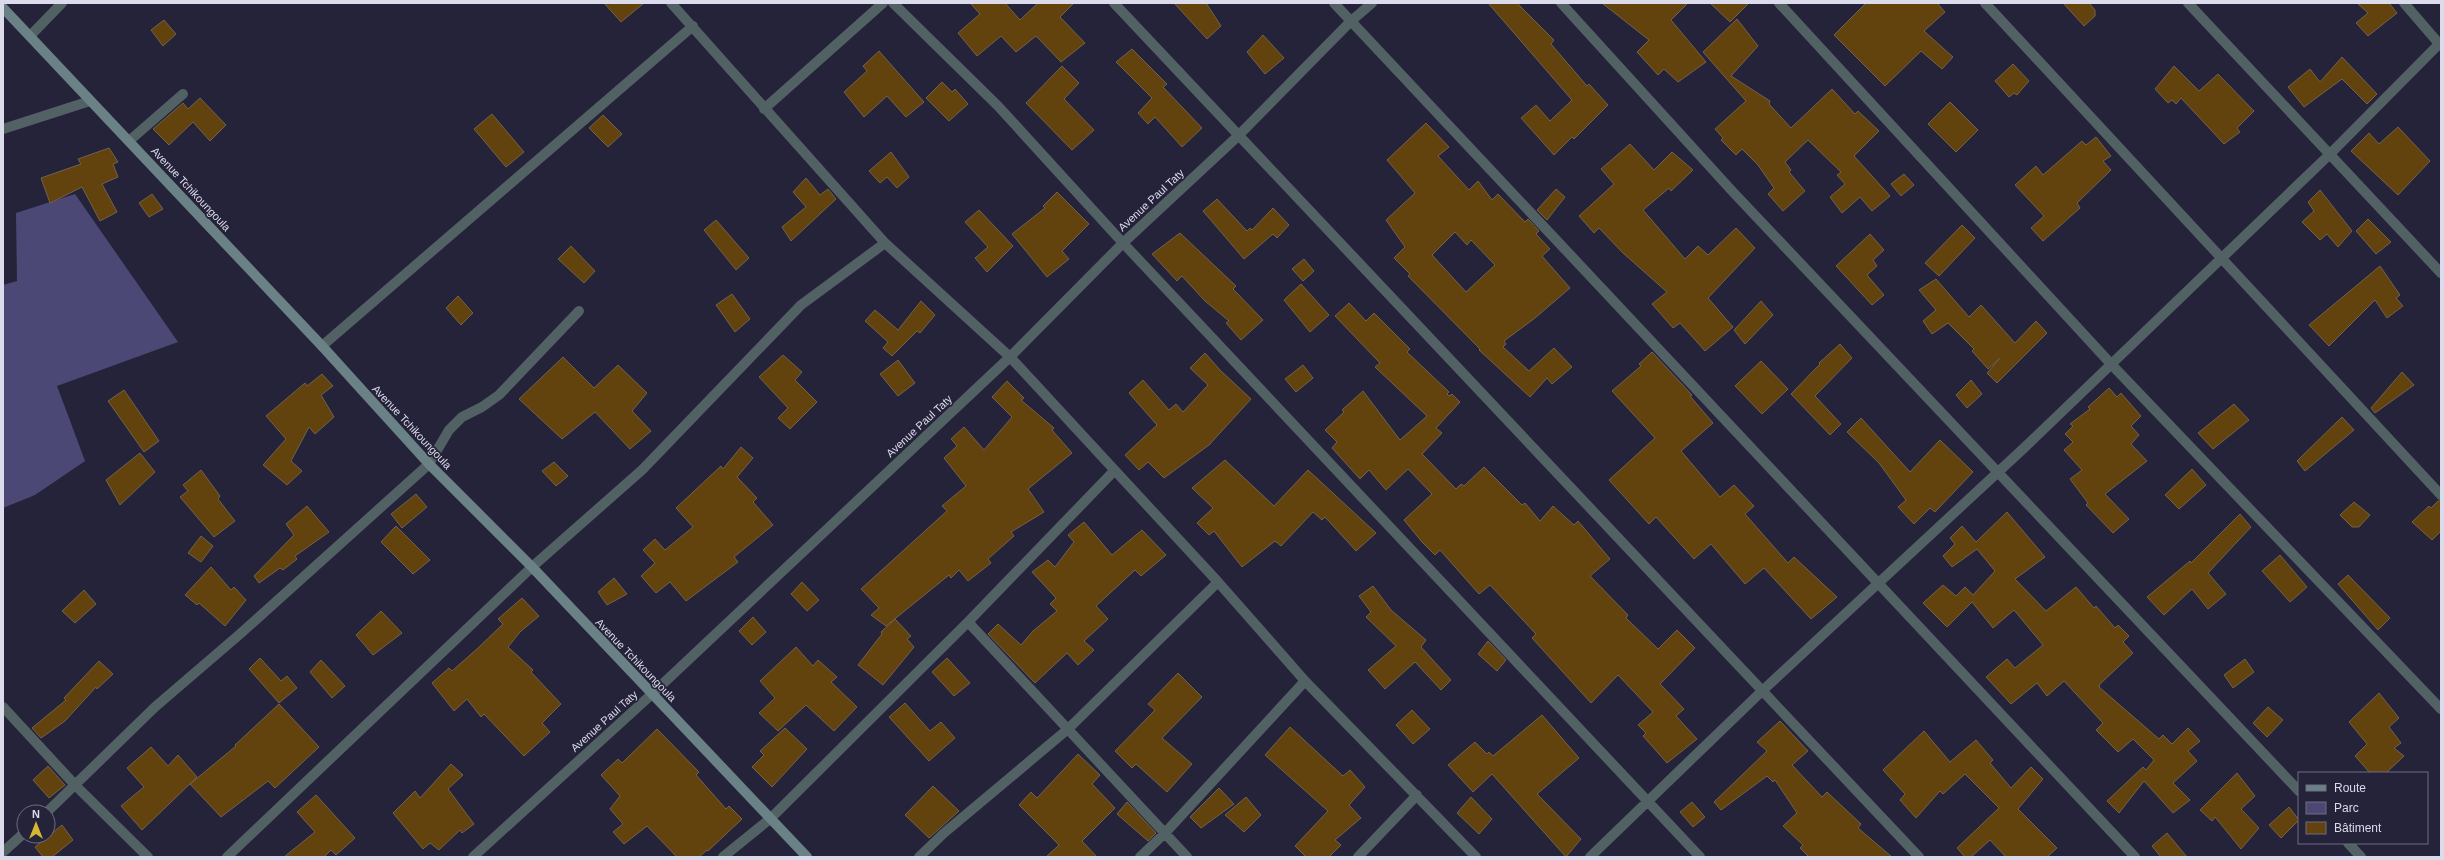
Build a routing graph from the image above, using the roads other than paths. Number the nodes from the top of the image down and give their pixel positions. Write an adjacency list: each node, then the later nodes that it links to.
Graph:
1 (62, 3): 16 (street)
2 (670, 3): 15 (street)
3 (883, 3): 20 (street)
4 (893, 3): 26 (street)
5 (1114, 3): 22 (street)
6 (1334, 3): 14 (street)
7 (1372, 3): 14 (street, Avenue Paul Taty)
8 (1561, 3): 35 (street)
9 (1779, 3): 32 (street)
10 (1985, 3): 27 (street)
11 (2188, 3): 24 (street)
12 (2404, 3): 17 (street)
13 (3, 8): 16 (street, Avenue Tchikoungoula)
14 (1350, 22): 22 (street, Avenue Paul Taty); 39 (street)
15 (693, 26): 20 (street); 30 (street)
16 (30, 36): 19 (street, Avenue Tchikoungoula)
17 (2440, 44): 24 (street)
18 (183, 94): 23 (street)
19 (90, 100): 21 (street); 23 (street, Avenue Tchikoungoula)
20 (764, 109): 25 (street)
21 (3, 129)
22 (1238, 136): 26 (street, Avenue Paul Taty); 42 (street)
23 (129, 141): 30 (street, Avenue Tchikoungoula)
24 (2330, 154): 27 (street); 28 (street)
25 (885, 243): 31 (street); 37 (street)
26 (1123, 243): 31 (street, Avenue Paul Taty); 50 (street)
27 (2223, 258): 32 (street); 36 (street)
28 (2441, 273)
29 (579, 311): 33 (street)
30 (322, 346): 33 (street, Avenue Tchikoungoula)
31 (1010, 357): 34 (street); 43 (street, Avenue Paul Taty)
32 (2111, 364): 35 (street); 45 (street)
33 (428, 464): 37 (street, Avenue Tchikoungoula); 47 (street)
34 (1114, 471): 38 (street); 40 (street)
35 (1997, 473): 39 (street); 48 (street)
36 (2441, 495)
37 (532, 567): 43 (street, Avenue Tchikoungoula); 58 (street)
38 (1218, 582): 41 (street); 46 (street)
39 (1878, 585): 42 (street); 70 (street)
40 (968, 622): 46 (street); 52 (street)
41 (1305, 681): 49 (street); 53 (street)
42 (1762, 692): 50 (street); 69 (street)
43 (652, 694): 52 (street, Avenue Tchikoungoula); 59 (street, Avenue Paul Taty)
44 (3, 708): 47 (street)
45 (2441, 709)
46 (1068, 729): 53 (street); 62 (street)
47 (76, 786): 51 (street); 57 (street)
48 (2298, 790)
49 (1417, 795): 65 (street); 66 (street)
50 (1647, 802): 67 (street); 68 (street)
51 (56, 804)
52 (771, 818): 60 (street); 61 (street, Avenue Tchikoungoula)
53 (1165, 833): 63 (street); 64 (street)
54 (16, 840): 56 (street)
55 (2349, 844): 71 (street)
56 (3, 852)
57 (148, 857)
58 (227, 857)
59 (473, 857)
60 (724, 857)
61 (807, 857)
62 (919, 857)
63 (1140, 857)
64 (1187, 857)
65 (1358, 857)
66 (1476, 857)
67 (1590, 857)
68 (1700, 857)
69 (1919, 857)
70 (2136, 857)
71 (2361, 857)

